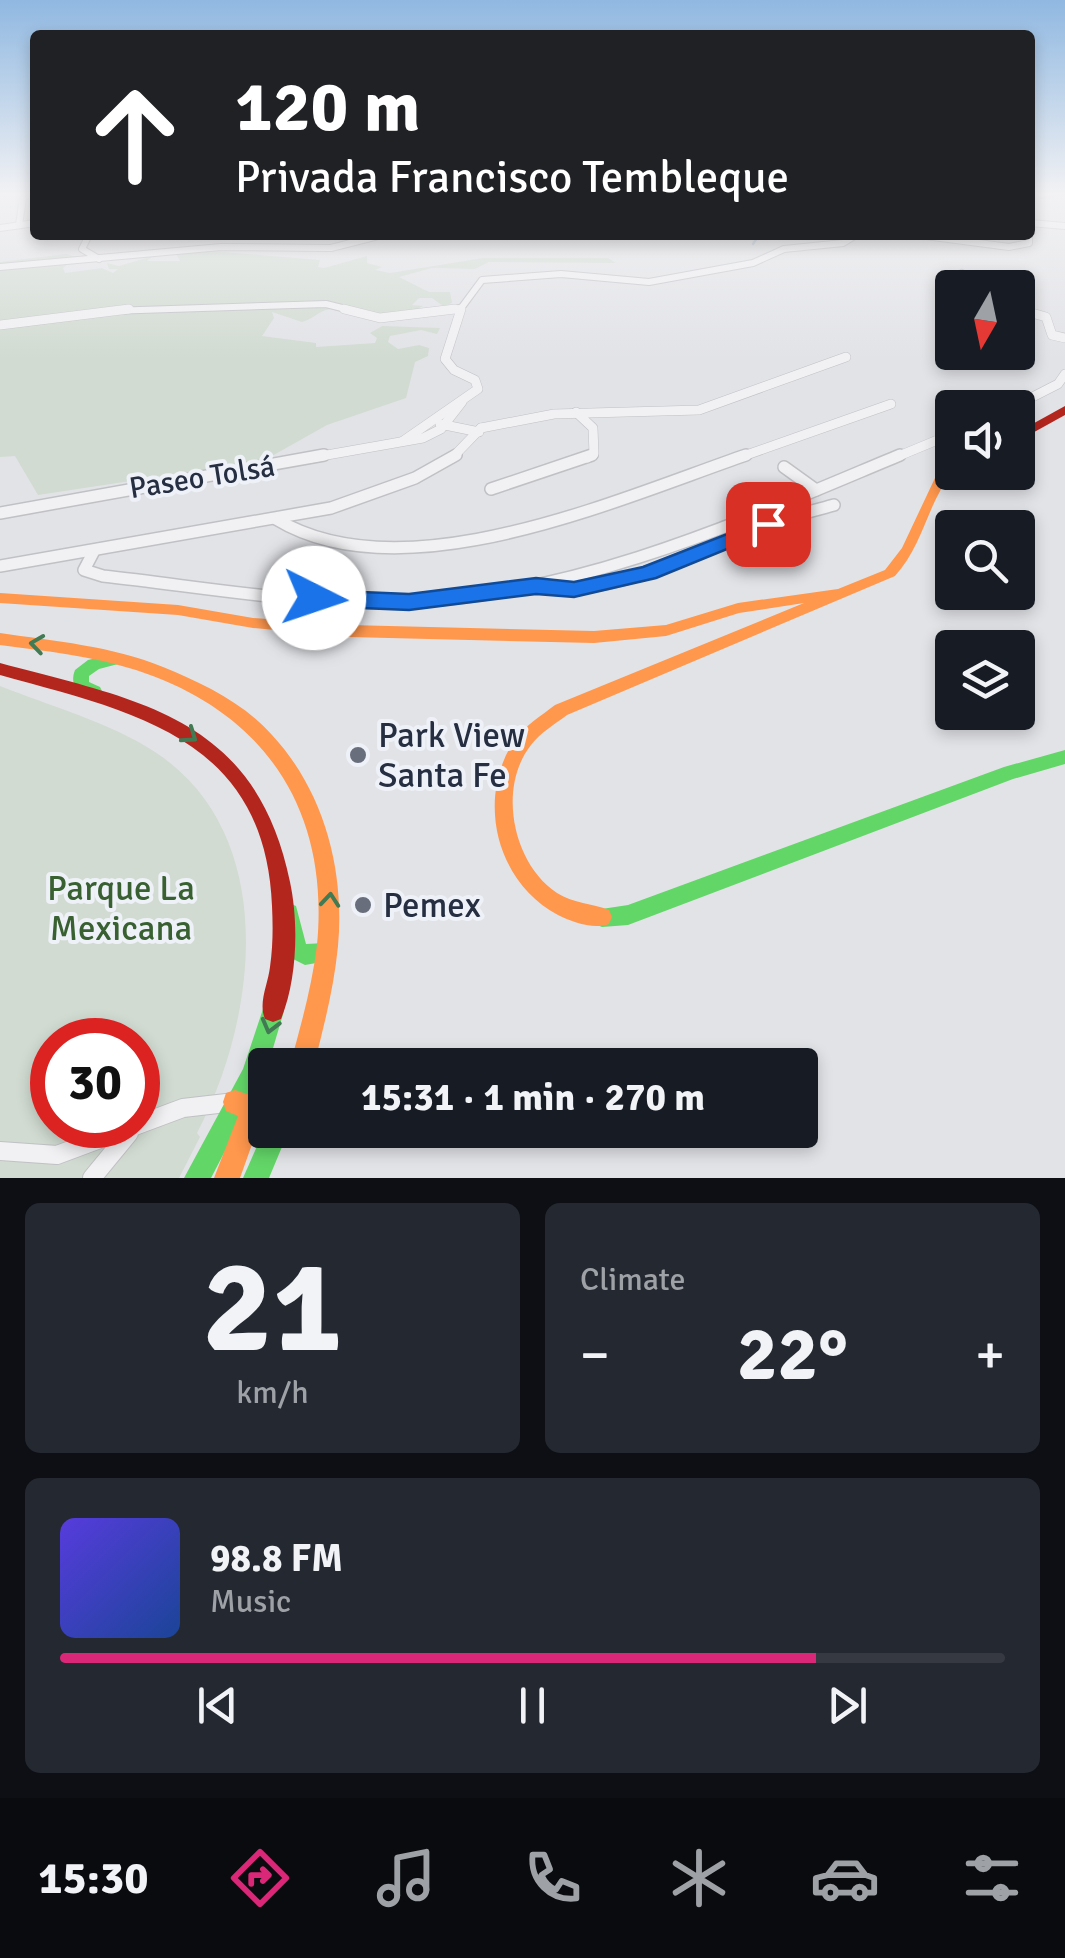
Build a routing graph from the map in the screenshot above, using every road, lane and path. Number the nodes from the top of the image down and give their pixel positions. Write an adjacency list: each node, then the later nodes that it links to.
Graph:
1 (82, 249): 4 (street)
2 (201, 249): 4 (street)
3 (784, 249): 6 (street)
4 (99, 259): 5 (street)
5 (0, 267)
6 (461, 308): 7 (street); 9 (street)
7 (434, 314): 9 (street); 10 (street)
8 (1035, 314): 11 (street)
9 (455, 318): 15 (street)
10 (0, 325)
11 (1065, 338)
12 (846, 357): 18 (street)
13 (1065, 374): 14 (street)
14 (1035, 396)
15 (462, 402): 19 (street, Paseo Tolsá); 20 (street, Paseo Tolsá)
16 (891, 404): 32 (street)
17 (1065, 410): 22 (street)
18 (576, 412): 23 (street); 28 (street)
19 (436, 416): 20 (street); 21 (street, Paseo Tolsá); 24 (street, Paseo Tolsá)
20 (454, 416): 21 (street, Paseo Tolsá); 23 (street)
21 (444, 426): 23 (street, Paseo Tolsá); 24 (street, Paseo Tolsá)
22 (1035, 427)
23 (480, 430): 32 (street, Paseo Tolsá)
24 (403, 441): 31 (street, Paseo Tolsá)
25 (935, 441): 29 (street)
26 (784, 467): 29 (street)
27 (935, 479): 36 (street)
28 (492, 488)
29 (816, 490): 35 (street)
30 (834, 505): 35 (street)
31 (0, 512)
32 (276, 519): 33 (street, Paseo Tolsá)
33 (94, 551): 34 (street, Paseo Tolsá); 35 (street)
34 (0, 566)
35 (536, 586)
36 (848, 592): 38 (street); 39 (street)
37 (0, 598): 38 (street)
38 (738, 608): 39 (street)
39 (755, 628): 44 (street)
40 (1, 639): 41 (street, one-way to 40)
41 (116, 658): 43 (street); 46 (street, one-way to 41)
42 (0, 669): 43 (street)
43 (139, 710): 45 (street, one-way to 45)
44 (1065, 757)
45 (287, 904): 46 (street); 48 (street, one-way to 48)
46 (325, 954): 47 (street)
47 (306, 1048)
48 (235, 1102): 49 (street); 55 (street); 56 (street)
49 (160, 1118)
50 (77, 1148): 53 (street)
51 (117, 1148): 54 (street)
52 (269, 1148): 57 (street)
53 (0, 1151)
54 (92, 1178)
55 (197, 1178)
56 (228, 1178)
57 (256, 1178)

